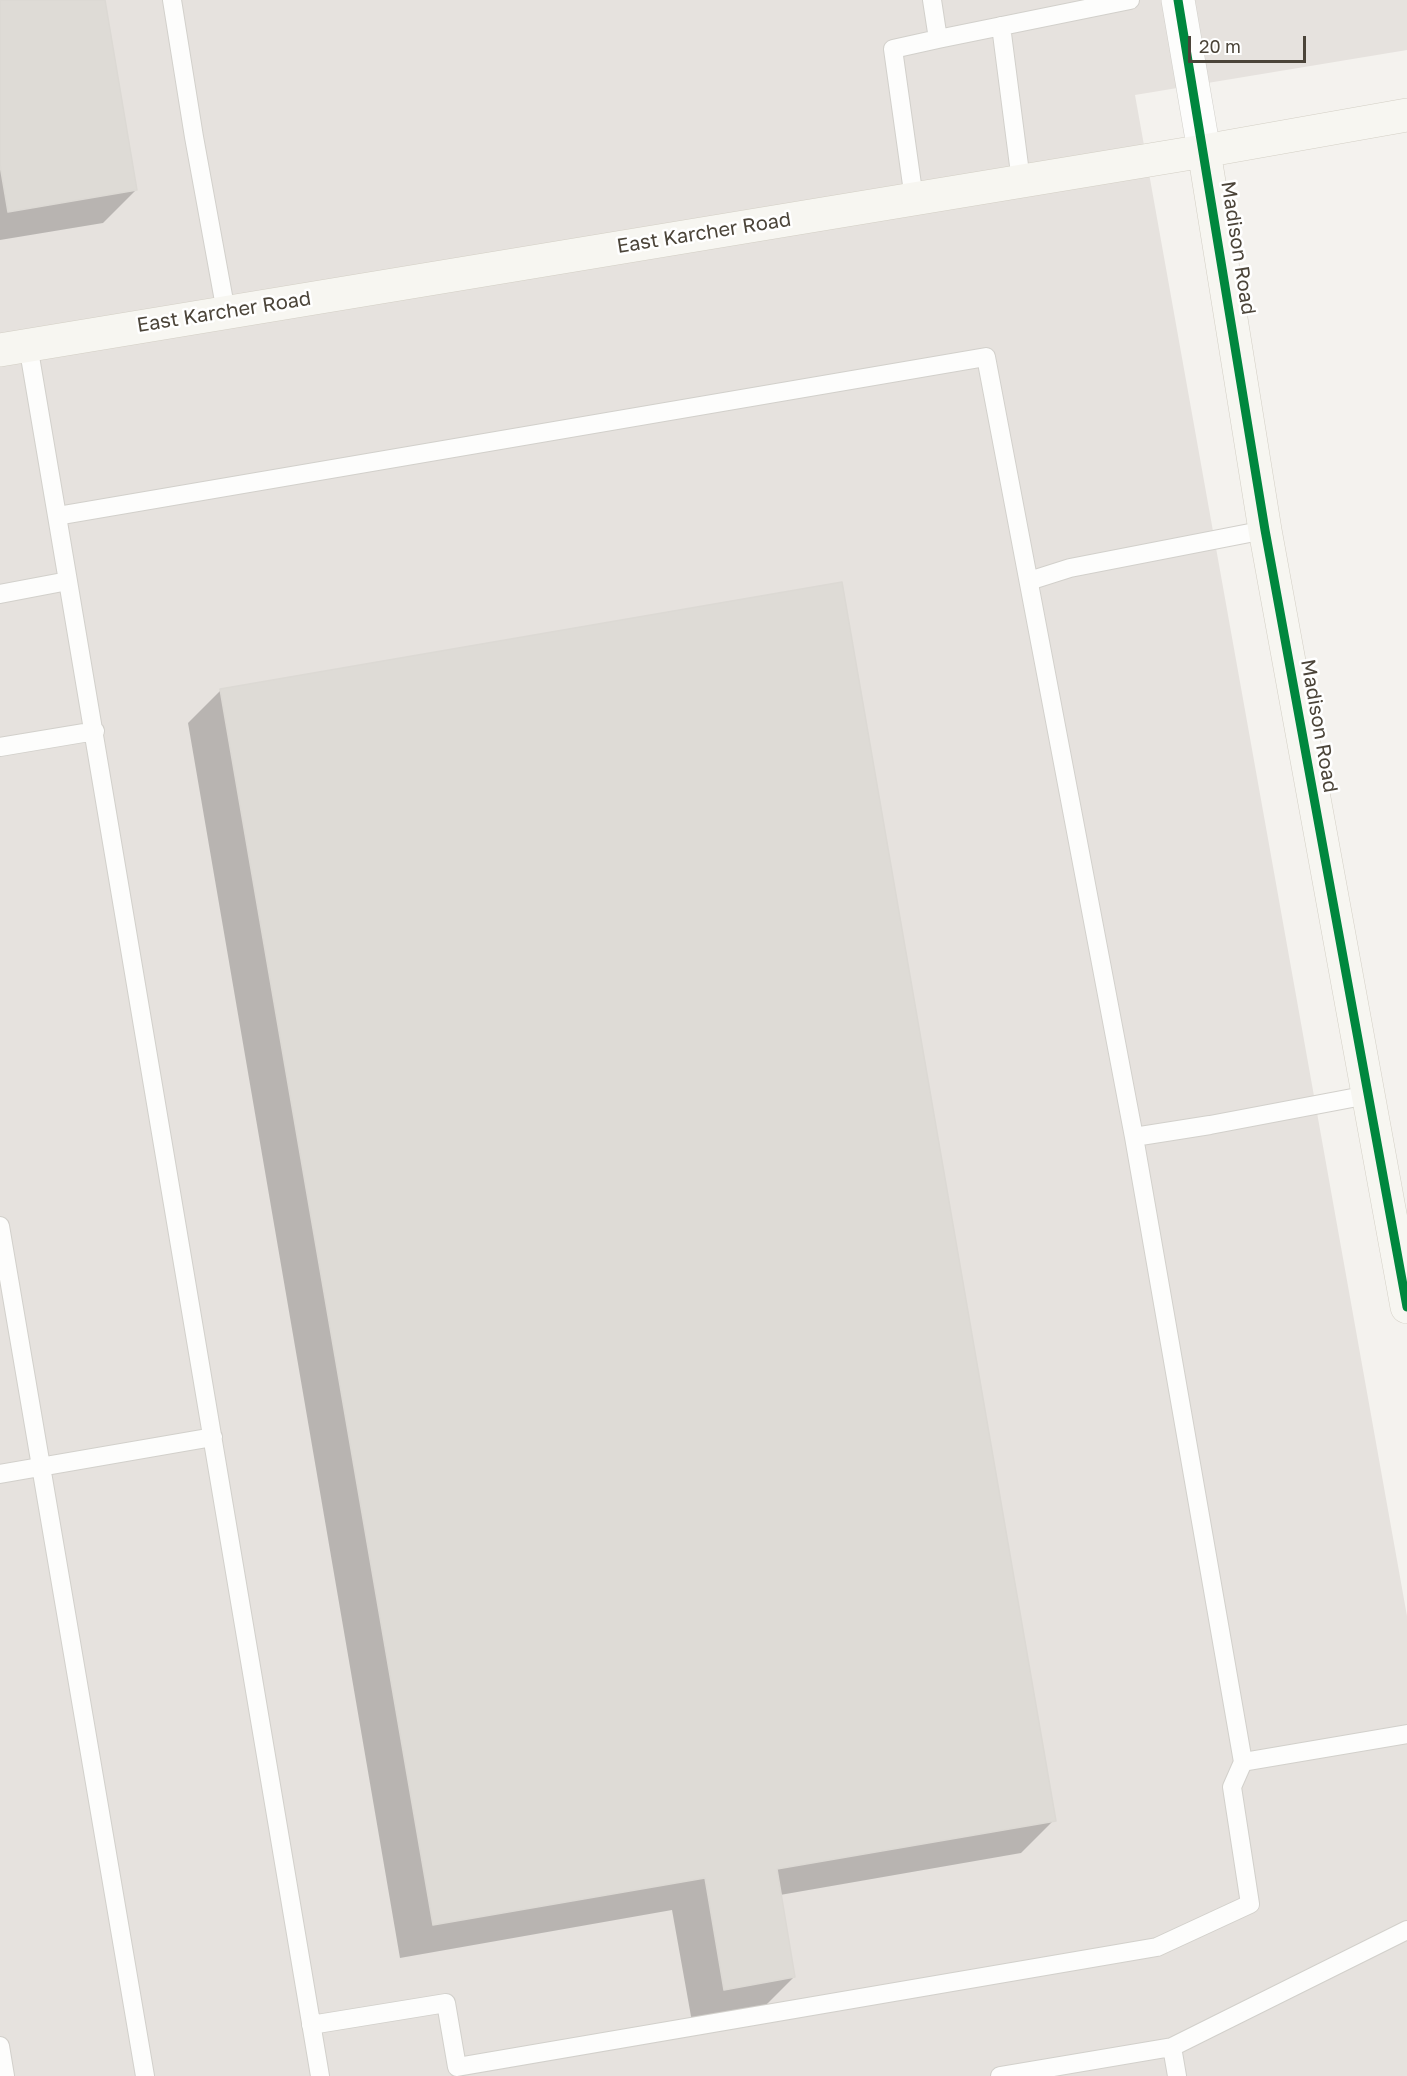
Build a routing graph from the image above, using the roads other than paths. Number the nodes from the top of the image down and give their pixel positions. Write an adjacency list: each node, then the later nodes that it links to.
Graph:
1 (172, 0): 11 (lane)
2 (932, 0): 6 (lane)
3 (1130, 0): 5 (lane)
4 (1178, 0): 8 (street)
5 (1001, 26): 6 (lane); 9 (lane)
6 (938, 39): 10 (lane)
7 (1407, 115): 8 (main road, East Karcher Road)
8 (1204, 151): 9 (main road, East Karcher Road); 14 (main road, Madison Road)
9 (1021, 181): 10 (main road, East Karcher Road)
10 (914, 199): 11 (main road, East Karcher Road)
11 (226, 312): 12 (main road, East Karcher Road)
12 (14, 347): 13 (lane)
13 (57, 516): 15 (lane); 16 (lane)
14 (1264, 530): 16 (lane); 20 (main road, Madison Road)
15 (68, 581): 17 (lane); 18 (lane)
16 (1029, 581): 21 (lane)
17 (0, 594)
18 (95, 731): 19 (lane); 24 (lane)
19 (0, 747)
20 (1368, 1095): 21 (lane); 23 (main road, Madison Road)
21 (1134, 1137): 28 (lane)
22 (0, 1226): 25 (lane)
23 (1407, 1307)
24 (213, 1437): 25 (lane); 30 (lane)
25 (41, 1467): 26 (lane); 34 (lane)
26 (0, 1474)
27 (1407, 1734): 28 (lane)
28 (1243, 1762): 30 (lane)
29 (1407, 1930): 32 (lane)
30 (311, 2025): 35 (lane)
31 (0, 2046): 33 (lane)
32 (1172, 2047): 36 (lane); 37 (lane)
33 (5, 2076)
34 (145, 2076)
35 (320, 2076)
36 (1000, 2076)
37 (1177, 2076)

